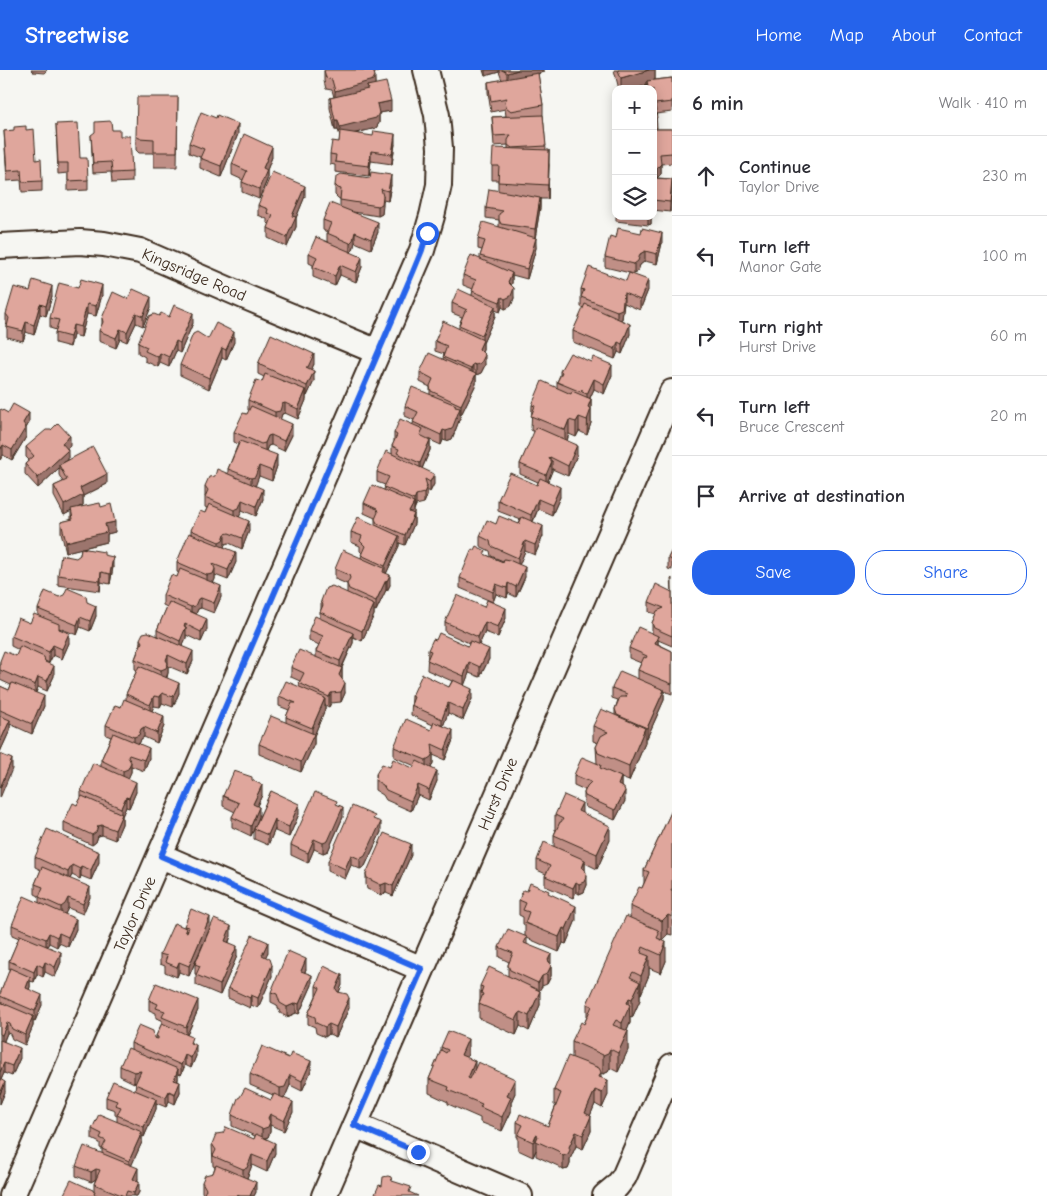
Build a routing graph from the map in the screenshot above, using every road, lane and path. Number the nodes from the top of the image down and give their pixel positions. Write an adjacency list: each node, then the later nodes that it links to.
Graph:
1 (426, 70): 3 (street, Taylor Drive)
2 (0, 246): 3 (street, Kingsridge Road)
3 (378, 352): 5 (street, Taylor Drive)
4 (672, 392): 6 (street, Hurst Drive)
5 (161, 856): 6 (street); 9 (street, Taylor Drive)
6 (422, 969): 8 (street, Hurst Drive)
7 (672, 1066): 12 (street)
8 (354, 1125): 10 (street, Hurst Drive); 11 (street)
9 (12, 1196)
10 (324, 1196)
11 (520, 1196)
12 (605, 1196)

